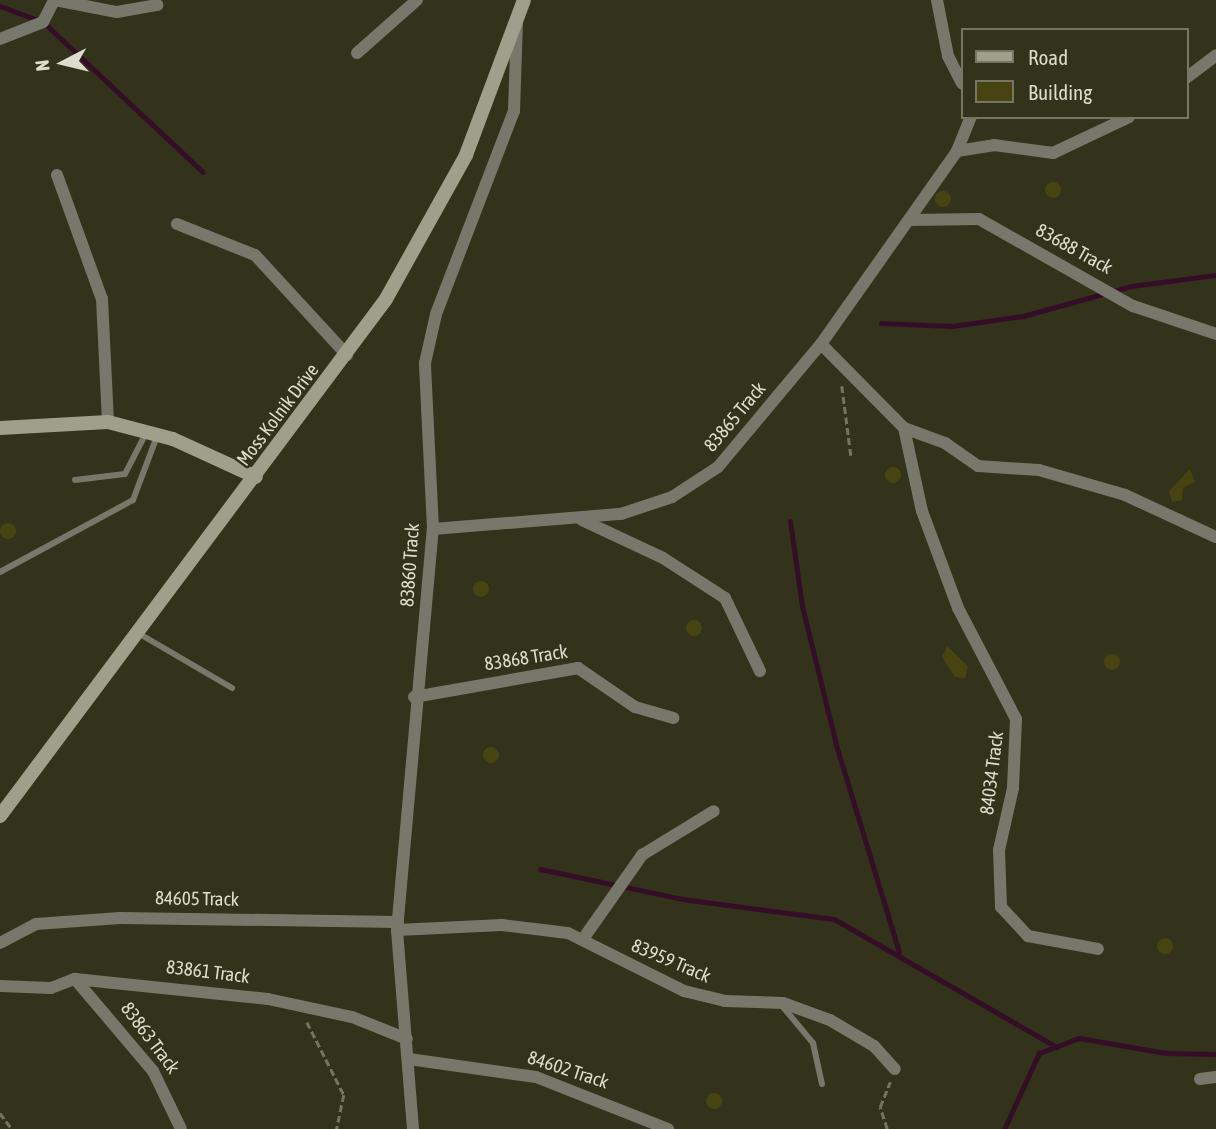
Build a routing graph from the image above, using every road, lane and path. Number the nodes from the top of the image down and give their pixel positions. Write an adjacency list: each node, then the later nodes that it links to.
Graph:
1 (55, 0): 5 (street); 7 (street)
2 (417, 0): 8 (street)
3 (524, 0): 6 (main road, Moss Kolnik Drive)
4 (937, 0): 11 (street)
5 (157, 5)
6 (517, 18): 20 (main road, Moss Kolnik Drive); 30 (street, 83860 Track)
7 (6, 38)
8 (357, 53)
9 (1216, 55): 10 (street)
10 (1188, 76)
11 (960, 80)
12 (970, 119): 14 (street, 83865 Track)
13 (1125, 119): 14 (street)
14 (957, 151): 16 (street, 83865 Track)
15 (57, 175): 22 (street)
16 (910, 220): 18 (street, 83688 Track); 19 (street, 83865 Track)
17 (177, 224): 20 (street)
18 (1216, 334)
19 (821, 344): 21 (street); 29 (street, 83865 Track)
20 (347, 355): 27 (main road, Moss Kolnik Drive)
21 (833, 355): 24 (street); 26 (path)
22 (108, 422): 23 (main road); 25 (main road)
23 (2, 425)
24 (904, 428): 31 (street); 43 (street, 84034 Track)
25 (152, 433): 27 (main road); 28 (lane); 32 (lane)
26 (851, 455)
27 (256, 477): 33 (main road, Moss Kolnik Drive)
28 (75, 480)
29 (580, 519): 30 (street, 83865 Track); 34 (street)
30 (433, 529): 36 (street, 83860 Track)
31 (1216, 537)
32 (0, 572)
33 (138, 633): 35 (lane); 39 (main road, Moss Kolnik Drive)
34 (760, 671)
35 (232, 688)
36 (414, 697): 37 (street, 83868 Track); 40 (street, 83860 Track)
37 (673, 718)
38 (714, 811): 41 (street)
39 (0, 816)
40 (398, 926): 41 (street, 83959 Track); 42 (street, 84605 Track); 48 (street, 83860 Track)
41 (583, 939): 46 (street, 83959 Track)
42 (0, 943)
43 (1097, 949)
44 (75, 979): 45 (street, 83861 Track); 47 (street, 83861 Track); 57 (street, 83863 Track)
45 (0, 986)
46 (778, 1003): 50 (street, 83959 Track); 53 (lane)
47 (299, 1006): 48 (street, 83861 Track); 58 (path)
48 (407, 1040): 49 (street, 83860 Track)
49 (409, 1059): 55 (street, 83860 Track); 59 (street, 84602 Track)
50 (894, 1069): 60 (path)
51 (1216, 1077): 52 (street)
52 (1200, 1079)
53 (822, 1084)
54 (0, 1113): 56 (path)
55 (415, 1127)
56 (12, 1129)
57 (181, 1129)
58 (337, 1129)
59 (668, 1129)
60 (887, 1129)

